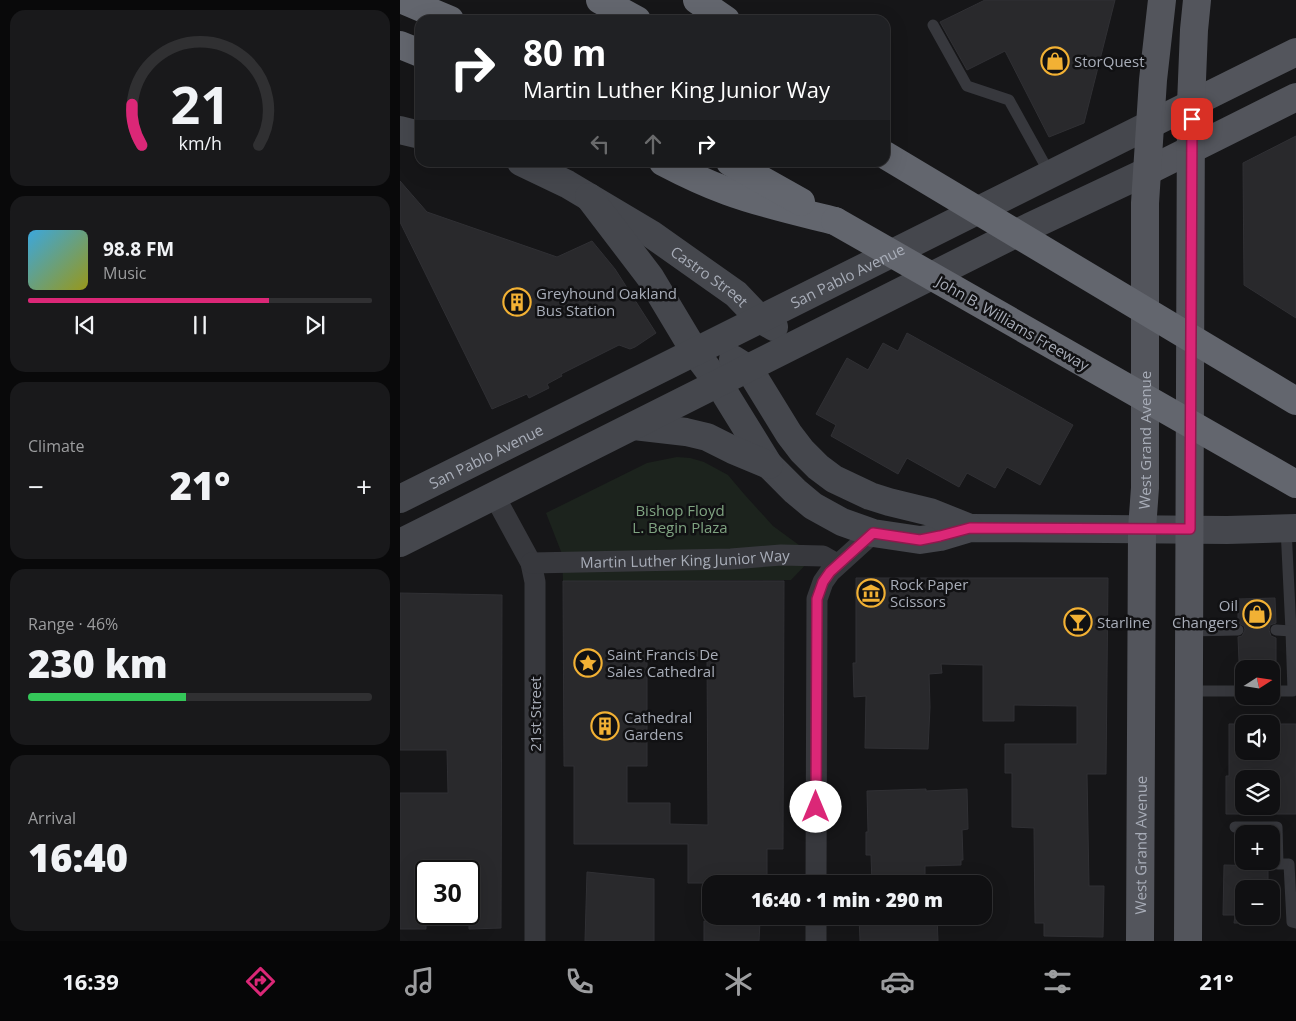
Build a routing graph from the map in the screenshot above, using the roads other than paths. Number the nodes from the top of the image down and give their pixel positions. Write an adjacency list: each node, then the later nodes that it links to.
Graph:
1 (403, 0): 6 (highway)
2 (600, 0): 7 (highway)
3 (697, 0): 8 (highway)
4 (1162, 0): 15 (main road, West Grand Avenue)
5 (1197, 0): 14 (main road)
6 (438, 15)
7 (628, 15)
8 (719, 15)
9 (933, 25): 24 (lane)
10 (400, 45): 11 (highway)
11 (415, 51)
12 (1296, 52): 14 (main road, San Pablo Avenue)
13 (1296, 97): 18 (main road)
14 (1191, 104): 15 (main road, San Pablo Avenue); 18 (main road)
15 (1151, 124): 23 (main road, West Grand Avenue); 24 (main road, San Pablo Avenue)
16 (400, 130): 17 (main road)
17 (415, 134)
18 (1192, 149): 23 (main road); 41 (main road)
19 (890, 158): 32 (highway, bridge)
20 (531, 167): 25 (main road, Castro Street)
21 (672, 167): 26 (highway)
22 (739, 167): 26 (highway, John B. Williams Freeway)
23 (1148, 171): 28 (main road); 40 (main road, West Grand Avenue)
24 (1050, 174): 27 (main road, San Pablo Avenue)
25 (589, 197): 27 (main road, Castro Street); 29 (main road, Castro Street)
26 (835, 221): 35 (highway, John B. Williams Freeway, bridge)
27 (760, 318): 28 (main road, Castro Street); 29 (main road, San Pablo Avenue)
28 (835, 323): 30 (main road)
29 (695, 352): 30 (main road); 31 (main road, Castro Street); 37 (main road, San Pablo Avenue)
30 (749, 369): 31 (main road); 38 (main road)
31 (719, 384): 33 (main road); 34 (main road, Castro Street)
32 (1296, 400)
33 (634, 426): 34 (main road); 36 (main road)
34 (769, 465): 42 (main road, Castro Street)
35 (1296, 484)
36 (495, 496): 43 (main road); 44 (street, 21st Street)
37 (400, 499)
38 (970, 528): 40 (main road); 42 (main road)
39 (1291, 528): 41 (main road); 49 (lane)
40 (1142, 529): 41 (main road); 59 (main road, West Grand Avenue)
41 (1190, 529): 48 (main road)
42 (873, 533): 45 (street)
43 (400, 543)
44 (531, 563): 45 (street, Martin Luther King Junior Way); 57 (street, 21st Street)
45 (838, 564): 54 (street)
46 (1238, 630): 48 (lane)
47 (1276, 630): 49 (lane)
48 (1189, 631): 50 (main road)
49 (1291, 631): 52 (lane)
50 (1189, 691): 51 (lane); 60 (main road)
51 (1235, 691)
52 (1280, 691)
53 (1280, 864): 55 (lane)
54 (816, 875)
55 (1296, 923)
56 (816, 925): 58 (street)
57 (535, 941)
58 (816, 941)
59 (1140, 941)
60 (1188, 941)

